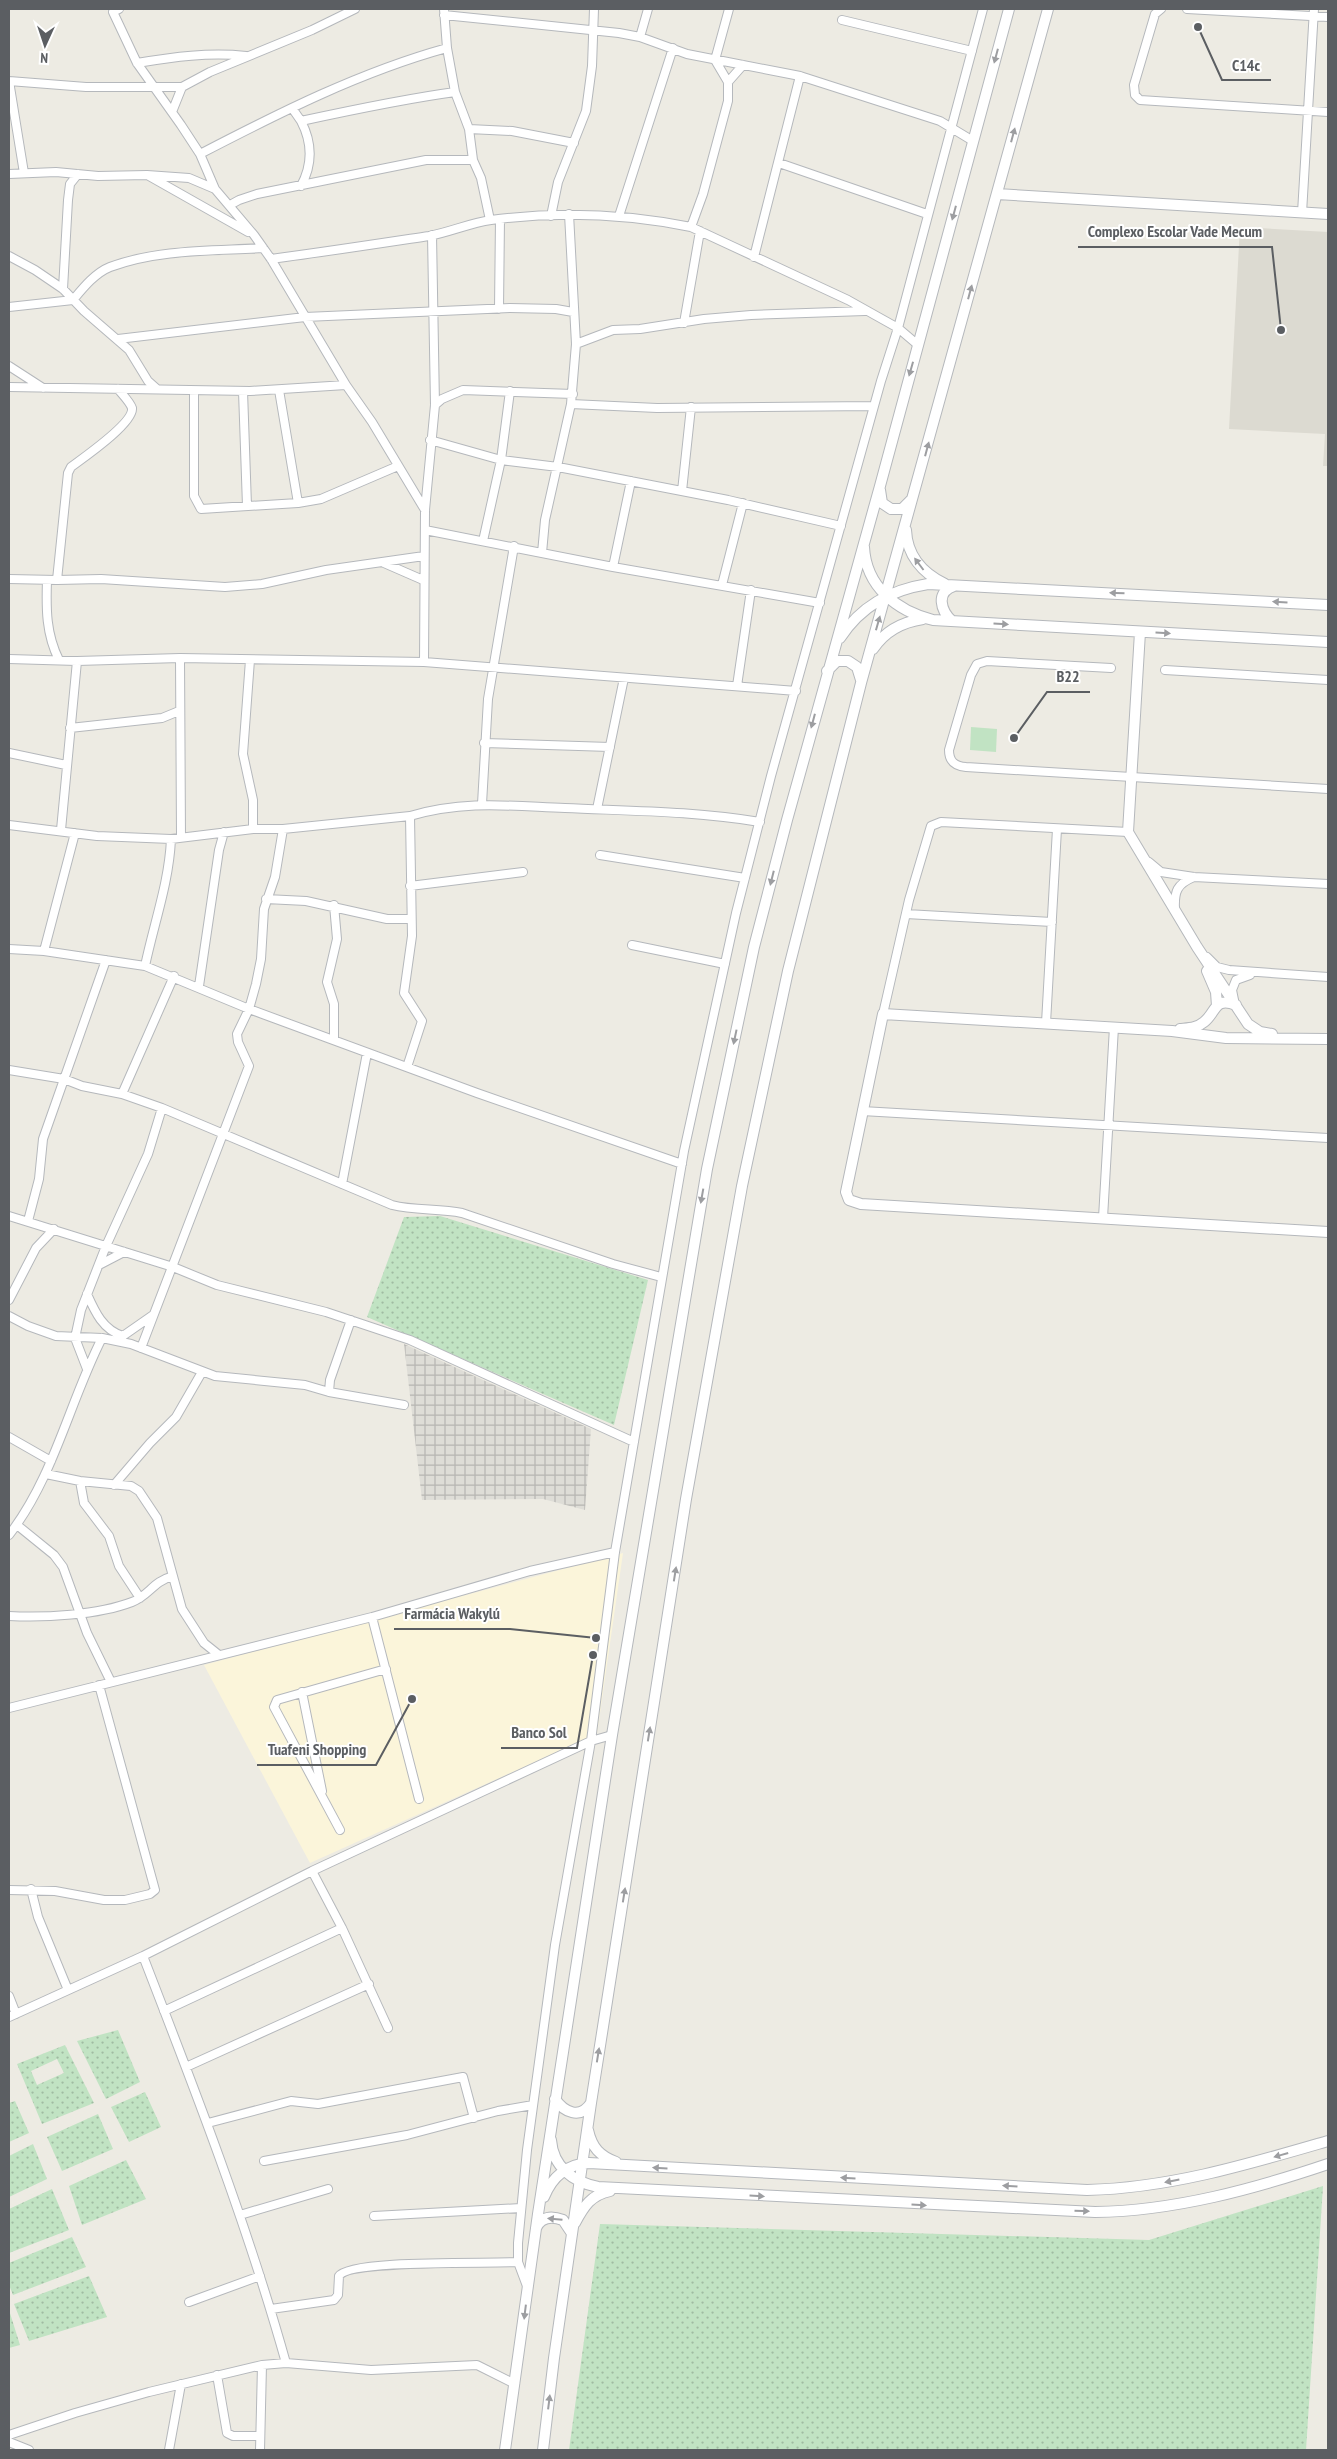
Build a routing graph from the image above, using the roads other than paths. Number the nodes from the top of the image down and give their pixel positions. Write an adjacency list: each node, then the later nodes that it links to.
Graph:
1 (355, 9): 20 (street)
2 (594, 9): 15 (street)
3 (648, 9): 16 (street)
4 (729, 9): 21 (street)
5 (983, 9): 19 (street)
6 (1009, 9): 37 (street, one-way to 37)
7 (1048, 9): 48 (street, one-way to 7)
8 (1161, 9): 31 (street)
9 (1187, 9): 12 (street)
10 (115, 10): 22 (street)
11 (444, 12): 15 (street); 17 (street)
12 (1314, 12): 13 (street); 31 (street)
13 (1328, 17)
14 (842, 20): 19 (street)
15 (594, 30): 16 (street); 38 (street)
16 (640, 37): 18 (street)
17 (447, 48): 29 (street); 30 (street)
18 (673, 48): 21 (street); 55 (street)
19 (972, 51): 35 (street)
20 (248, 56): 22 (street); 28 (street)
21 (715, 60): 23 (street); 26 (street)
22 (137, 63): 27 (street)
23 (743, 65): 24 (street); 26 (street)
24 (800, 76): 35 (street); 41 (street)
25 (9, 81): 27 (street); 42 (street)
26 (728, 82): 58 (street)
27 (152, 86): 28 (street); 32 (street)
28 (182, 87): 32 (street)
29 (455, 92): 34 (street); 36 (street)
30 (292, 108): 34 (street); 39 (street)
31 (1307, 111): 33 (street); 50 (street)
32 (172, 112): 39 (street)
33 (1328, 112)
34 (300, 121): 46 (street)
35 (952, 128): 37 (street); 52 (street)
36 (469, 129): 38 (street); 40 (street)
37 (973, 141): 78 (street, one-way to 78)
38 (574, 143): 54 (street)
39 (200, 154): 47 (street)
40 (473, 160): 46 (street); 57 (street)
41 (779, 164): 52 (street); 64 (street)
42 (24, 173): 43 (street); 44 (street)
43 (9, 174)
44 (78, 174): 45 (street); 66 (street)
45 (148, 175): 47 (street); 60 (street)
46 (302, 186): 49 (street)
47 (215, 189): 49 (street)
48 (997, 194): 50 (street); 101 (street, one-way to 48)
49 (230, 205): 60 (street)
50 (1302, 212): 53 (street)
51 (570, 214): 54 (street); 55 (street); 72 (street)
52 (927, 214): 75 (street)
53 (1328, 214)
54 (551, 216): 56 (street)
55 (619, 216): 58 (street)
56 (500, 219): 57 (street); 69 (street)
57 (490, 220): 61 (street)
58 (691, 227): 59 (street)
59 (700, 231): 64 (street); 74 (street)
60 (254, 235): 62 (street)
61 (432, 236): 65 (street); 71 (street)
62 (263, 248): 65 (street); 67 (street)
63 (9, 256): 66 (street)
64 (754, 257): 70 (street)
65 (271, 260): 73 (street)
66 (63, 289): 67 (street)
67 (73, 300): 68 (street); 76 (street)
68 (9, 307)
69 (499, 309): 71 (street); 72 (street)
70 (867, 311): 74 (street); 75 (street)
71 (433, 312): 73 (street); 91 (street)
72 (573, 312): 77 (street)
73 (305, 317): 76 (street); 80 (street)
74 (684, 323): 77 (street)
75 (898, 328): 78 (street); 93 (street)
76 (118, 339): 84 (street)
77 (576, 344): 89 (street)
78 (918, 345): 99 (street, one-way to 99)
79 (9, 366): 82 (street)
80 (346, 385): 85 (street); 96 (street)
81 (9, 388): 82 (street)
82 (45, 389): 83 (street)
83 (118, 389): 84 (street); 118 (street)
84 (157, 389): 86 (street)
85 (279, 390): 87 (street); 102 (street)
86 (194, 391): 87 (street); 104 (street)
87 (243, 391): 104 (street)
88 (510, 391): 89 (street); 91 (street); 95 (street)
89 (573, 394): 90 (street)
90 (571, 404): 92 (street); 97 (street)
91 (435, 405): 94 (street)
92 (691, 406): 93 (street); 100 (street)
93 (874, 406): 107 (street)
94 (430, 440): 95 (street); 105 (street)
95 (501, 460): 97 (street); 109 (street)
96 (398, 466): 102 (street); 105 (street)
97 (558, 467): 98 (street); 112 (street)
98 (630, 482): 100 (street); 115 (street)
99 (880, 486): 101 (street); 110 (street)
100 (682, 491): 103 (street)
101 (914, 496): 106 (street)
102 (298, 503): 104 (street)
103 (743, 503): 107 (street); 120 (street)
104 (247, 506)
105 (425, 510): 108 (street)
106 (906, 523): 121 (street, one-way to 106); 123 (street)
107 (841, 526): 124 (street)
108 (425, 530): 109 (street); 113 (street)
109 (483, 541): 111 (street)
110 (864, 542): 123 (street); 140 (street)
111 (514, 546): 112 (street); 137 (street)
112 (542, 553): 115 (street)
113 (424, 556): 114 (street); 119 (street)
114 (384, 562): 118 (street); 119 (street)
115 (613, 567): 120 (street)
116 (9, 579): 117 (street)
117 (47, 580): 118 (street); 132 (street)
118 (57, 580)
119 (423, 580): 136 (street)
120 (722, 585): 122 (street)
121 (955, 586): 123 (street); 125 (street, one-way to 121); 127 (street)
122 (751, 590): 124 (street); 144 (street)
123 (885, 596): 126 (street); 135 (street, one-way to 123); 140 (street)
124 (820, 603): 145 (street)
125 (1328, 605)
126 (933, 620): 127 (street); 135 (street)
127 (952, 621): 128 (street, one-way to 128)
128 (1140, 632): 129 (street, one-way to 129); 152 (street)
129 (1328, 642)
130 (180, 658): 133 (street); 134 (street); 146 (street)
131 (9, 659): 132 (street)
132 (59, 660): 134 (street)
133 (250, 660): 136 (street); 159 (street)
134 (77, 661): 147 (street)
135 (867, 661): 143 (street)
136 (424, 662): 137 (street)
137 (494, 668): 141 (street); 148 (street)
138 (1111, 668): 152 (street)
139 (1165, 670): 142 (street)
140 (826, 674): 143 (street); 260 (street, one-way to 260)
141 (624, 678): 144 (street); 149 (street)
142 (1328, 680)
143 (861, 683): 278 (street, one-way to 143)
144 (736, 686): 145 (street)
145 (796, 690): 157 (street)
146 (179, 712): 147 (street); 166 (street)
147 (70, 728): 151 (street)
148 (484, 743): 149 (street); 154 (street)
149 (610, 747): 155 (street)
150 (9, 753): 151 (street)
151 (66, 765): 162 (street)
152 (1132, 777): 153 (street); 165 (street)
153 (1328, 788)
154 (482, 804): 155 (street); 156 (street)
155 (597, 809): 157 (street)
156 (410, 816): 160 (street); 174 (street)
157 (760, 822): 172 (street)
158 (9, 825): 162 (street)
159 (253, 829): 160 (street); 164 (street)
160 (283, 829): 175 (street)
161 (1057, 829): 165 (street); 178 (street); 180 (street)
162 (61, 830): 163 (street)
163 (76, 832): 167 (street); 184 (street)
164 (224, 832): 166 (street); 191 (street)
165 (1128, 832): 169 (street)
166 (181, 837): 167 (street)
167 (171, 838): 187 (street)
168 (600, 855): 172 (street)
169 (1142, 856): 171 (street); 177 (street)
170 (523, 872): 174 (street)
171 (1194, 876): 173 (street); 177 (street)
172 (745, 878): 186 (street)
173 (1328, 884)
174 (410, 886): 179 (street)
175 (266, 899): 176 (street); 194 (street)
176 (334, 906): 179 (street); 203 (street)
177 (1176, 912): 182 (street)
178 (906, 914): 180 (street); 195 (street)
179 (411, 919): 206 (street)
180 (1052, 922): 198 (street)
181 (632, 945): 186 (street)
182 (1197, 947): 188 (street); 192 (street); 193 (street)
183 (9, 949): 184 (street)
184 (44, 951): 185 (street)
185 (106, 960): 187 (street); 208 (street)
186 (725, 964): 215 (street)
187 (145, 966): 189 (street)
188 (1259, 973): 190 (street); 192 (street)
189 (174, 976): 191 (street); 209 (street)
190 (1328, 977)
191 (199, 986): 194 (street)
192 (1236, 1005): 193 (street); 196 (street)
193 (1217, 1006): 197 (street)
194 (249, 1008): 203 (street); 213 (street)
195 (883, 1014): 198 (street); 211 (street)
196 (1244, 1016): 201 (street); 202 (street)
197 (1209, 1017): 200 (street); 201 (street)
198 (1046, 1023): 199 (street)
199 (1114, 1027): 200 (street); 212 (street)
200 (1172, 1031): 201 (street)
201 (1226, 1037): 202 (street)
202 (1291, 1038): 204 (street)
203 (334, 1039): 205 (street)
204 (1328, 1040)
205 (367, 1053): 206 (street); 216 (street)
206 (407, 1067): 215 (street)
207 (9, 1070): 208 (street)
208 (64, 1079): 209 (street); 219 (street)
209 (122, 1094): 210 (street)
210 (162, 1108): 213 (street); 222 (street)
211 (862, 1110): 212 (street); 218 (street)
212 (1108, 1125): 214 (street); 218 (street)
213 (225, 1134): 216 (street); 225 (street)
214 (1328, 1138)
215 (682, 1164): 226 (street)
216 (342, 1184): 226 (street)
217 (9, 1216): 219 (street)
218 (1103, 1218): 221 (street)
219 (28, 1221): 220 (street)
220 (54, 1229): 222 (street); 228 (street)
221 (1328, 1232)
222 (106, 1246): 223 (street); 224 (street)
223 (124, 1252): 224 (street); 225 (street)
224 (99, 1265): 227 (street)
225 (173, 1267): 229 (street); 231 (street)
226 (661, 1277): 241 (street)
227 (86, 1294): 232 (street); 234 (street)
228 (9, 1300)
229 (153, 1315): 234 (street); 235 (street)
230 (9, 1316): 232 (street)
231 (351, 1320): 238 (street); 241 (street)
232 (75, 1338): 233 (street); 236 (street)
233 (102, 1338): 234 (street); 236 (street)
234 (120, 1338): 235 (street)
235 (141, 1348): 237 (street)
236 (87, 1369): 242 (street)
237 (202, 1372): 238 (street); 245 (street)
238 (329, 1392): 239 (street)
239 (404, 1405)
240 (9, 1437): 242 (street)
241 (634, 1442): 248 (street)
242 (51, 1461): 243 (street)
243 (46, 1474): 244 (street); 246 (street)
244 (80, 1481): 245 (street); 250 (street)
245 (114, 1485): 249 (street)
246 (17, 1526): 247 (street); 251 (street)
247 (9, 1535)
248 (615, 1552): 253 (street); 261 (street)
249 (173, 1576): 250 (street); 254 (street)
250 (140, 1598): 251 (street)
251 (80, 1613): 252 (street); 256 (street)
252 (9, 1616)
253 (372, 1617): 254 (street); 255 (street)
254 (219, 1655): 256 (street)
255 (386, 1669): 258 (street); 262 (street)
256 (111, 1682): 257 (street)
257 (99, 1685): 259 (street); 266 (street)
258 (302, 1692): 263 (street); 263 (street)
259 (9, 1708)
260 (612, 1735): 261 (street); 277 (street)
261 (591, 1741): 265 (street); 279 (street)
262 (419, 1799)
263 (324, 1800): 264 (street)
264 (340, 1830)
265 (312, 1871): 268 (street); 269 (street)
266 (31, 1889): 267 (street); 271 (street)
267 (9, 1890)
268 (342, 1928): 270 (street); 273 (street)
269 (143, 1956): 271 (street); 273 (street)
270 (369, 1984): 275 (street); 276 (street)
271 (68, 1990): 274 (street)
272 (9, 1996): 274 (street)
273 (164, 2010): 276 (street)
274 (12, 2016)
275 (388, 2028)
276 (186, 2067): 282 (street)
277 (555, 2099): 278 (street); 283 (street)
278 (590, 2103): 281 (street)
279 (533, 2105): 280 (street); 293 (street)
280 (474, 2118): 282 (street); 285 (street)
281 (588, 2119): 286 (street); 288 (street)
282 (208, 2123): 295 (street)
283 (550, 2130): 289 (street); 294 (street)
284 (1328, 2141): 288 (street, one-way to 288)
285 (264, 2161)
286 (581, 2163): 288 (street); 289 (street); 290 (street)
287 (1328, 2164): 292 (street, one-way to 287)
288 (629, 2166)
289 (564, 2171): 290 (street); 294 (street)
290 (579, 2182): 292 (street); 298 (street)
291 (328, 2189): 295 (street)
292 (626, 2189): 298 (street)
293 (521, 2208): 296 (street); 299 (street)
294 (538, 2214): 297 (street)
295 (240, 2215): 300 (street)
296 (374, 2216)
297 (535, 2229): 298 (street, one-way to 297); 301 (street)
298 (571, 2233): 316 (street, one-way to 298)
299 (518, 2262): 301 (street); 303 (street)
300 (260, 2276): 302 (street); 303 (street)
301 (528, 2288): 308 (street, one-way to 308)
302 (189, 2302)
303 (271, 2309): 304 (street)
304 (286, 2363): 305 (street); 308 (street)
305 (262, 2365): 306 (street); 310 (street)
306 (217, 2375): 307 (street); 310 (street)
307 (181, 2384): 309 (street); 313 (street)
308 (515, 2384): 315 (street)
309 (9, 2435)
310 (260, 2436): 314 (street)
311 (9, 2442): 312 (street)
312 (29, 2450)
313 (169, 2450)
314 (260, 2450)
315 (505, 2450)
316 (543, 2450)

